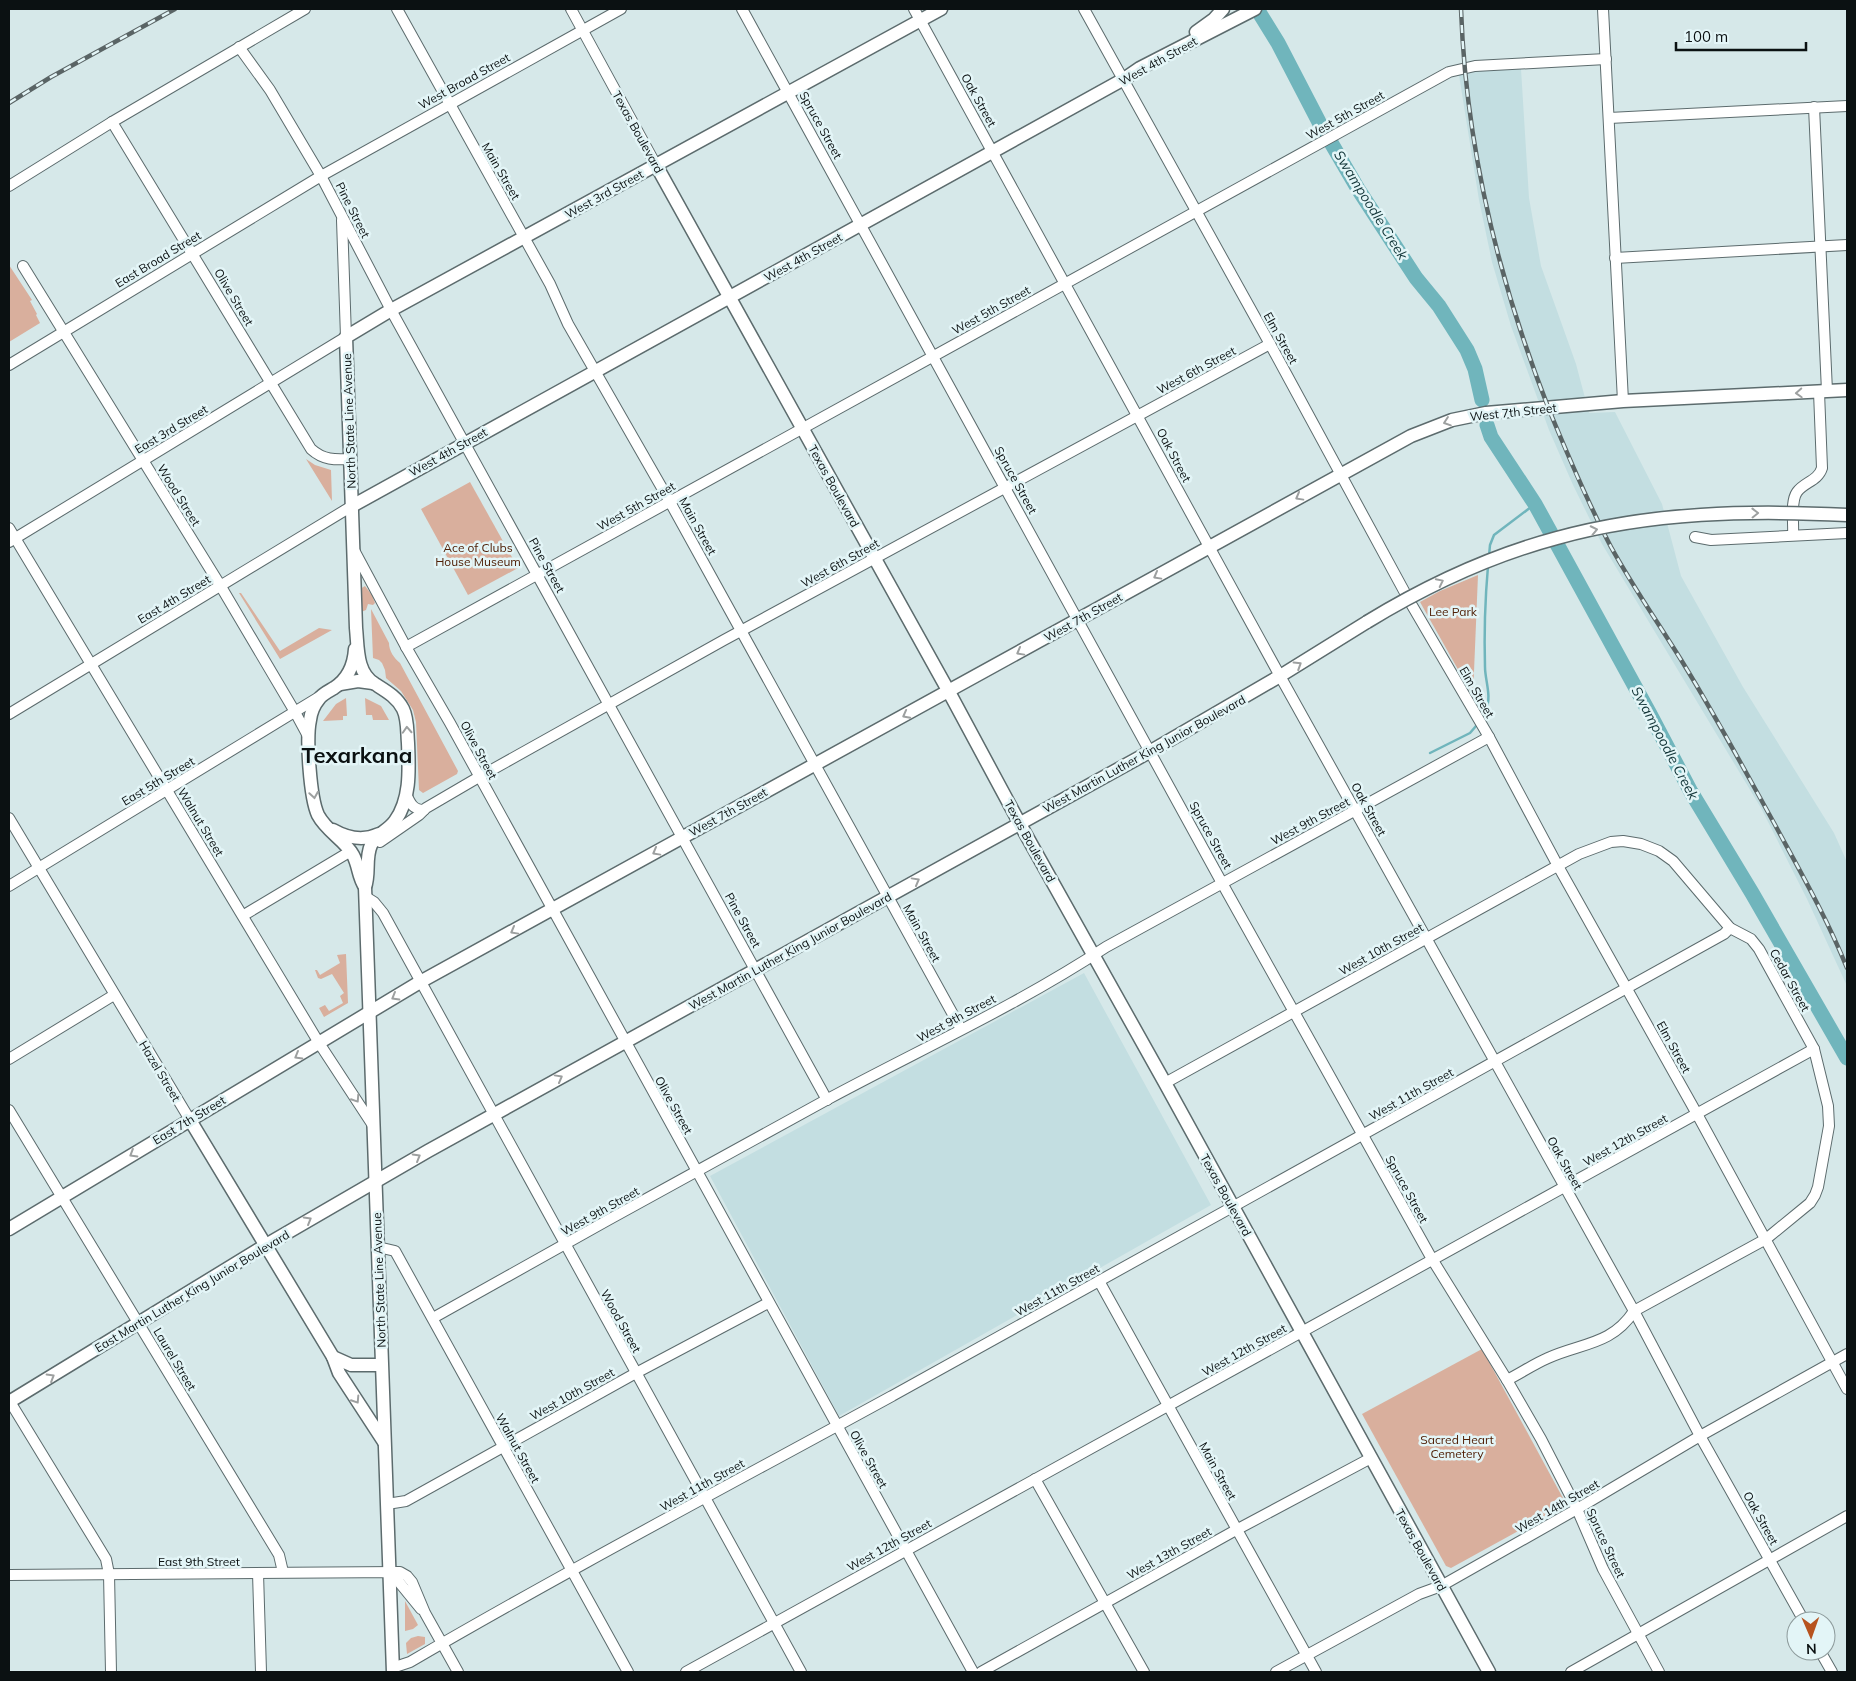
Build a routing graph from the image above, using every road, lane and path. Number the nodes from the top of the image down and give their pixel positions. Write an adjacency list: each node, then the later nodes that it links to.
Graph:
1 (305, 9): 14 (street)
2 (398, 9): 19 (street, Main Street)
3 (571, 9): 13 (street, Texas Boulevard)
4 (621, 9): 13 (street, West Broad Street)
5 (742, 9): 18 (street, Spruce Street)
6 (914, 9): 12 (street, Oak Street)
7 (941, 9): 12 (main road, West 3rd Street)
8 (1084, 9): 17 (street, Elm Street)
9 (1223, 9): 15 (main road)
10 (1602, 9): 16 (street)
11 (1250, 12): 15 (main road, West 4th Street)
12 (920, 20): 18 (main road, West 3rd Street); 24 (street, Oak Street)
13 (583, 30): 19 (street, West Broad Street); 25 (street, Texas Boulevard)
14 (239, 46): 23 (street); 26 (street, Pine Street)
15 (1168, 54): 17 (main road, West 4th Street)
16 (1606, 59): 22 (street); 28 (street, West 5th Street)
17 (1124, 79): 24 (main road, West 4th Street); 28 (street, Elm Street)
18 (788, 92): 25 (main road, West 3rd Street); 30 (street, Spruce Street)
19 (449, 103): 26 (street, West Broad Street); 31 (street, Main Street)
20 (1847, 106): 21 (street)
21 (1814, 107): 22 (street); 33 (street)
22 (1609, 118): 35 (street)
23 (112, 122): 27 (street); 34 (street, Olive Street)
24 (992, 152): 30 (main road, West 4th Street); 37 (street, Oak Street)
25 (656, 165): 31 (main road, West 3rd Street); 38 (main road, Texas Boulevard)
26 (320, 176): 29 (street, Pine Street); 34 (street, East Broad Street)
27 (9, 186)
28 (1196, 211): 37 (street, West 5th Street); 42 (street, Elm Street)
29 (342, 214): 39 (street, Pine Street); 41 (street, North State Line Avenue)
30 (861, 225): 38 (main road, West 4th Street); 43 (street, Spruce Street)
31 (525, 237): 39 (main road, West 3rd Street); 45 (street, Main Street)
32 (1847, 245): 33 (street)
33 (1820, 246): 35 (street); 48 (street)
34 (193, 253): 40 (street, East Broad Street); 46 (street, Olive Street)
35 (1615, 258): 49 (street)
36 (23, 266): 40 (street, Wood Street)
37 (1065, 284): 43 (street, West 5th Street); 50 (street, Oak Street)
38 (729, 298): 45 (main road, West 4th Street); 51 (main road, Texas Boulevard)
39 (391, 310): 41 (main road, West 3rd Street); 52 (street, Pine Street)
40 (64, 331): 44 (street, East Broad Street); 54 (street, Wood Street)
41 (346, 337): 46 (street, East 3rd Street); 53 (main road, North State Line Avenue)
42 (1270, 344): 50 (street, West 6th Street); 55 (street, Elm Street)
43 (933, 356): 51 (street, West 5th Street); 56 (street, Spruce Street)
44 (9, 365)
45 (595, 371): 52 (main road, West 4th Street); 57 (street, Main Street)
46 (271, 383): 53 (street, Olive Street); 54 (street, East 3rd Street)
47 (1847, 390): 48 (main road, West 7th Street)
48 (1823, 392): 49 (main road, West 7th Street, one-way to 49); 62 (street)
49 (1623, 401): 55 (main road, West 7th Street, one-way to 55)
50 (1138, 415): 56 (street, West 6th Street); 65 (street, Oak Street)
51 (802, 428): 57 (street, West 5th Street); 67 (main road, Texas Boulevard)
52 (465, 443): 58 (main road, West 4th Street); 68 (street, Pine Street)
53 (350, 459): 58 (main road, North State Line Avenue)
54 (142, 460): 64 (street, East 3rd Street); 69 (street, Wood Street)
55 (1342, 474): 65 (main road, West 7th Street, one-way to 65); 83 (street, Elm Street)
56 (1006, 488): 67 (street, West 6th Street); 70 (street, Spruce Street)
57 (670, 502): 68 (street, West 5th Street); 72 (street, Main Street)
58 (352, 506): 66 (main road, North State Line Avenue); 69 (street, East 4th Street)
59 (1847, 515): 75 (main road, West Martin Luther King Junior Boulevard, one-way to 59, bridge)
60 (9, 528): 64 (street, Walnut Street)
61 (1847, 533): 62 (street)
62 (1794, 535): 63 (street)
63 (1694, 537)
64 (12, 540): 74 (street, Walnut Street)
65 (1209, 547): 70 (main road, West 7th Street, one-way to 70); 75 (street, Oak Street)
66 (354, 549): 71 (main road, North State Line Avenue); 73 (street, Olive Street)
67 (875, 559): 72 (street, West 6th Street); 78 (main road, Texas Boulevard)
68 (538, 574): 73 (street, West 5th Street); 80 (street, Pine Street)
69 (220, 585): 74 (street, East 4th Street); 81 (street, Wood Street)
70 (1078, 619): 78 (main road, West 7th Street, one-way to 78); 85 (street, Spruce Street)
71 (356, 628): 76 (main road, North State Line Avenue); 77 (main road, North State Line Avenue)
72 (741, 631): 80 (street, West 6th Street); 86 (street, Main Street)
73 (406, 648): 87 (street, Olive Street)
74 (91, 664): 82 (street, East 4th Street); 88 (street, Walnut Street)
75 (1280, 676): 85 (main road, West Martin Luther King Junior Boulevard); 91 (street, Oak Street)
76 (373, 683): 77 (main road); 89 (main road, North State Line Avenue, one-way to 76)
77 (340, 684): 79 (main road, North State Line Avenue)
78 (949, 692): 86 (main road, West 7th Street, one-way to 86); 94 (main road, Texas Boulevard)
79 (320, 696): 81 (street, East 5th Street); 84 (main road, North State Line Avenue)
80 (610, 704): 87 (street, West 6th Street); 96 (street, Pine Street)
81 (295, 712): 84 (street, Wood Street); 88 (street, East 5th Street)
82 (9, 714)
83 (1489, 737): 91 (street, West 9th Street); 100 (street, Elm Street)
84 (309, 738): 93 (main road, North State Line Avenue, one-way to 93)
85 (1151, 751): 94 (main road, West Martin Luther King Junior Boulevard); 102 (street, Spruce Street)
86 (815, 764): 96 (main road, West 7th Street); 105 (street, Main Street)
87 (479, 777): 90 (street, West 6th Street); 106 (street, Olive Street)
88 (167, 790): 101 (street, East 5th Street); 107 (street, Walnut Street)
89 (406, 794): 90 (street); 95 (main road, North State Line Avenue)
90 (424, 810): 99 (street, West 6th Street)
91 (1355, 811): 102 (street, West 9th Street); 109 (street, Oak Street)
92 (9, 818): 101 (street, Hazel Street)
93 (323, 822): 95 (main road); 98 (main road, North State Line Avenue)
94 (1020, 824): 105 (main road, West Martin Luther King Junior Boulevard, one-way to 94); 110 (main road, Texas Boulevard)
95 (379, 834): 99 (main road, North State Line Avenue)
96 (683, 837): 106 (main road, West 7th Street, one-way to 106); 111 (street, Pine Street)
97 (1611, 842): 100 (street, West 10th Street); 108 (street, Cedar Street)
98 (351, 851): 104 (main road, North State Line Avenue); 107 (street)
99 (368, 856): 104 (main road, North State Line Avenue)
100 (1558, 866): 109 (street, West 10th Street); 113 (street, Elm Street)
101 (39, 867): 103 (street, East 5th Street); 114 (street, Hazel Street)
102 (1222, 883): 110 (street, West 9th Street); 115 (street, Spruce Street)
103 (9, 886)
104 (365, 892): 112 (street, Wood Street); 116 (main road, North State Line Avenue)
105 (888, 897): 111 (main road, West Martin Luther King Junior Boulevard); 117 (street, Main Street)
106 (552, 909): 112 (main road, West 7th Street, one-way to 112); 118 (street, Olive Street)
107 (244, 915): 119 (street, Walnut Street)
108 (1730, 928): 113 (street, West 11th Street); 120 (street, Cedar Street)
109 (1426, 938): 115 (street, West 10th Street); 122 (street, Oak Street)
110 (1094, 955): 117 (street, West 9th Street); 123 (main road, Texas Boulevard)
111 (756, 970): 118 (main road, West Martin Luther King Junior Boulevard); 124 (street, Pine Street)
112 (420, 982): 116 (main road, West 7th Street, one-way to 116); 127 (street, Wood Street)
113 (1627, 989): 122 (street, West 11th Street); 126 (street, Elm Street)
114 (114, 995): 121 (street); 128 (street, Hazel Street)
115 (1294, 1010): 123 (street, West 10th Street); 130 (street, Spruce Street)
116 (370, 1012): 119 (main road, East 7th Street); 129 (main road, North State Line Avenue)
117 (962, 1028): 124 (street, West 9th Street)
118 (625, 1043): 127 (main road, West Martin Luther King Junior Boulevard, one-way to 118); 131 (street, Olive Street)
119 (319, 1044): 128 (main road, East 7th Street, one-way to 128); 129 (street, Walnut Street, one-way to 129)
120 (1814, 1049): 126 (street, West 12th Street); 137 (street, Cedar Street)
121 (9, 1059)
122 (1495, 1063): 130 (street, West 11th Street); 133 (street, Oak Street)
123 (1165, 1083): 135 (main road, Texas Boulevard)
124 (827, 1100): 131 (street, West 9th Street)
125 (9, 1110): 134 (street, Laurel Street)
126 (1697, 1114): 133 (street, West 12th Street); 137 (street, Elm Street)
127 (492, 1115): 132 (main road, West Martin Luther King Junior Boulevard, one-way to 127); 138 (street, Wood Street)
128 (190, 1120): 134 (main road, East 7th Street, one-way to 134); 139 (main road, Hazel Street)
129 (374, 1127): 132 (main road, North State Line Avenue)
130 (1363, 1135): 135 (street, West 11th Street); 141 (street, Spruce Street)
131 (697, 1172): 138 (street, West 9th Street); 143 (street, Olive Street)
132 (375, 1181): 139 (main road, East Martin Luther King Junior Boulevard, one-way to 132); 140 (main road, North State Line Avenue)
133 (1564, 1187): 141 (street, West 12th Street); 144 (street, Oak Street)
134 (61, 1198): 136 (main road, East 7th Street); 146 (street, Laurel Street)
135 (1233, 1208): 142 (street, West 11th Street); 147 (main road, Texas Boulevard)
136 (9, 1229)
137 (1766, 1239): 144 (street); 150 (street, Elm Street)
138 (565, 1244): 145 (street, West 9th Street); 152 (street, Wood Street)
139 (266, 1245): 146 (main road, East Martin Luther King Junior Boulevard); 149 (main road, Hazel Street)
140 (378, 1247): 145 (street, Walnut Street); 151 (main road, North State Line Avenue)
141 (1432, 1259): 147 (street, West 12th Street); 153 (street, Spruce Street)
142 (1099, 1281): 156 (street, Main Street); 157 (street, West 11th Street)
143 (768, 1303): 152 (street, West 10th Street); 157 (street, Olive Street)
144 (1634, 1311): 153 (street); 158 (street, Oak Street)
145 (433, 1318): 160 (street, Walnut Street)
146 (139, 1324): 155 (main road, East Martin Luther King Junior Boulevard, one-way to 146); 171 (street, Laurel Street)
147 (1302, 1332): 156 (street, West 12th Street); 161 (main road, Texas Boulevard)
148 (1847, 1354): 150 (street, West 14th Street)
149 (333, 1357): 151 (main road); 159 (main road, Hazel Street, one-way to 159)
150 (1834, 1362): 154 (street, Elm Street); 158 (street, West 14th Street)
151 (382, 1364): 159 (main road, North State Line Avenue)
152 (636, 1373): 160 (street, West 10th Street); 163 (street, Wood Street)
153 (1507, 1380): 165 (street, Spruce Street)
154 (1847, 1389)
155 (9, 1401): 174 (street)
156 (1168, 1405): 162 (street, West 12th Street); 167 (street, Main Street)
157 (836, 1426): 163 (street, West 11th Street); 168 (street, Olive Street)
158 (1700, 1436): 165 (street, West 14th Street); 169 (street, Oak Street)
159 (384, 1442): 164 (main road, North State Line Avenue)
160 (503, 1446): 164 (street, West 10th Street); 172 (street, Walnut Street)
161 (1371, 1458): 167 (street, West 13th Street); 176 (main road, Texas Boulevard)
162 (1035, 1479): 168 (street, West 12th Street); 177 (street)
163 (706, 1498): 172 (street, West 11th Street); 179 (street, Wood Street)
164 (387, 1504): 170 (main road, North State Line Avenue)
165 (1577, 1509): 176 (street, West 14th Street); 180 (street, Spruce Street)
166 (1847, 1516): 169 (street)
167 (1236, 1530): 177 (street, West 13th Street); 182 (street, Main Street)
168 (906, 1550): 179 (street, West 12th Street); 191 (street, Olive Street)
169 (1770, 1560): 178 (street, Oak Street); 180 (street)
170 (390, 1571): 171 (street, East 9th Street); 181 (street); 184 (main road, North State Line Avenue)
171 (283, 1572): 173 (street, East 9th Street)
172 (572, 1572): 181 (street, West 11th Street); 188 (street, Walnut Street)
173 (258, 1573): 174 (street, East 9th Street); 186 (street)
174 (109, 1574): 175 (street, East 9th Street); 185 (street)
175 (9, 1575)
176 (1441, 1586): 182 (street, West 14th Street); 196 (main road, Texas Boulevard)
177 (1106, 1603): 192 (street, West 13th Street); 193 (street)
178 (1798, 1611)
179 (773, 1623): 189 (street, West 12th Street); 190 (street, Wood Street)
180 (1638, 1634): 197 (street); 198 (street, Spruce Street)
181 (442, 1643): 184 (street, West 11th Street); 187 (street)
182 (1307, 1656): 194 (street, West 14th Street); 195 (street, Main Street)
183 (1826, 1661): 199 (street)
184 (393, 1670)
185 (111, 1672)
186 (262, 1672)
187 (458, 1672)
188 (628, 1672)
189 (686, 1672)
190 (801, 1672)
191 (972, 1672)
192 (981, 1672)
193 (1144, 1672)
194 (1276, 1672)
195 (1316, 1672)
196 (1489, 1672)
197 (1571, 1672)
198 (1659, 1672)
199 (1832, 1672)

